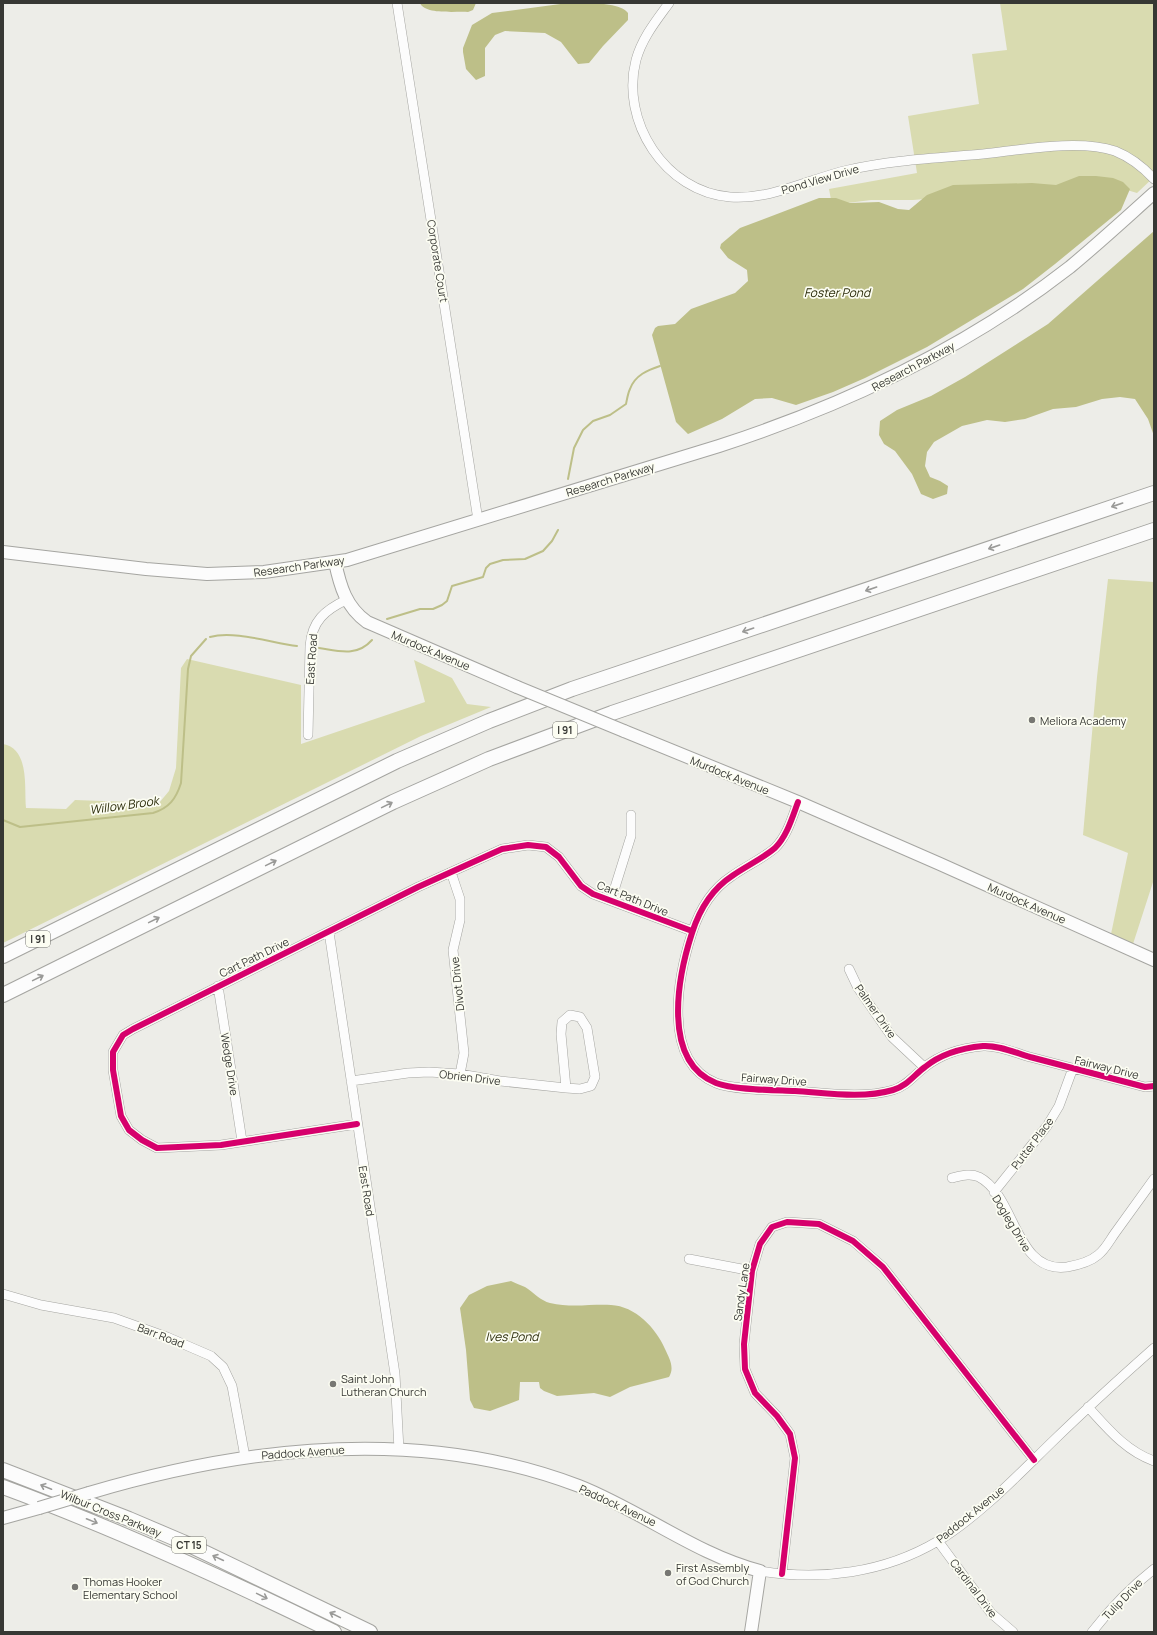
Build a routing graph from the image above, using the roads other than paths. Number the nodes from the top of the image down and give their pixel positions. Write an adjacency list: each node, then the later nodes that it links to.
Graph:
1 (397, 3): 6 (street, Corporate Court)
2 (669, 3): 3 (street, Pond View Drive)
3 (1154, 179)
4 (1154, 193): 6 (main road, Research Parkway)
5 (1154, 493): 18 (highway, I 91, one-way to 18)
6 (478, 520): 9 (main road, Research Parkway)
7 (1154, 530): 22 (highway, I 91, one-way to 7)
8 (3, 552): 9 (main road, Research Parkway)
9 (335, 562): 10 (main road, Murdock Avenue)
10 (346, 600): 11 (street, East Road); 12 (main road, Murdock Avenue, bridge)
11 (308, 735)
12 (798, 802): 16 (street, Fairway Drive); 19 (main road, Murdock Avenue)
13 (631, 815): 15 (street)
14 (451, 872): 15 (street, Cart Path Drive); 17 (street, Cart Path Drive); 25 (street, Divot Drive)
15 (611, 900): 16 (street, Cart Path Drive)
16 (692, 931): 23 (street, Fairway Drive)
17 (329, 932): 21 (street, Cart Path Drive); 26 (street, East Road)
18 (3, 956)
19 (1154, 960)
20 (849, 969): 23 (street, Palmer Drive)
21 (218, 986): 30 (street, Wedge Drive); 30 (street, Cart Path Drive)
22 (3, 996)
23 (924, 1067): 24 (street, Fairway Drive)
24 (1073, 1068): 27 (street, Fairway Drive); 33 (street, Putter Place)
25 (460, 1074): 26 (street, Obrien Drive); 28 (street, Obrien Drive)
26 (351, 1081): 29 (street, East Road)
27 (1154, 1086)
28 (566, 1088): 28 (street, Obrien Drive)
29 (357, 1124): 30 (street, Cart Path Drive); 39 (street, East Road)
30 (242, 1141)
31 (952, 1178): 33 (street, Dogleg Drive)
32 (1154, 1179): 33 (street, Dogleg Drive)
33 (994, 1192)
34 (689, 1259): 35 (street)
35 (752, 1271): 41 (street, Sandy Lane); 49 (street, Sandy Lane)
36 (3, 1294): 40 (street, Barr Road)
37 (1154, 1348): 38 (street, Paddock Avenue)
38 (1088, 1407): 41 (street, Paddock Avenue); 42 (street)
39 (399, 1450): 40 (main road, Paddock Avenue); 48 (main road, Paddock Avenue)
40 (245, 1457): 45 (main road, Paddock Avenue, bridge)
41 (1034, 1460): 46 (street, Paddock Avenue)
42 (1154, 1461)
43 (3, 1470): 51 (highway, Wilbur Cross Parkway / CT 15, one-way to 43)
44 (3, 1487): 50 (highway, Wilbur Cross Parkway / CT 15, one-way to 50)
45 (3, 1518)
46 (938, 1541): 49 (street, Paddock Avenue); 53 (street, Cardinal Drive)
47 (1154, 1569): 54 (street, Tulip Drive)
48 (760, 1571): 49 (street, Paddock Avenue); 52 (main road)
49 (782, 1574)
50 (334, 1632)
51 (370, 1632)
52 (751, 1632)
53 (1013, 1632)
54 (1092, 1632)

